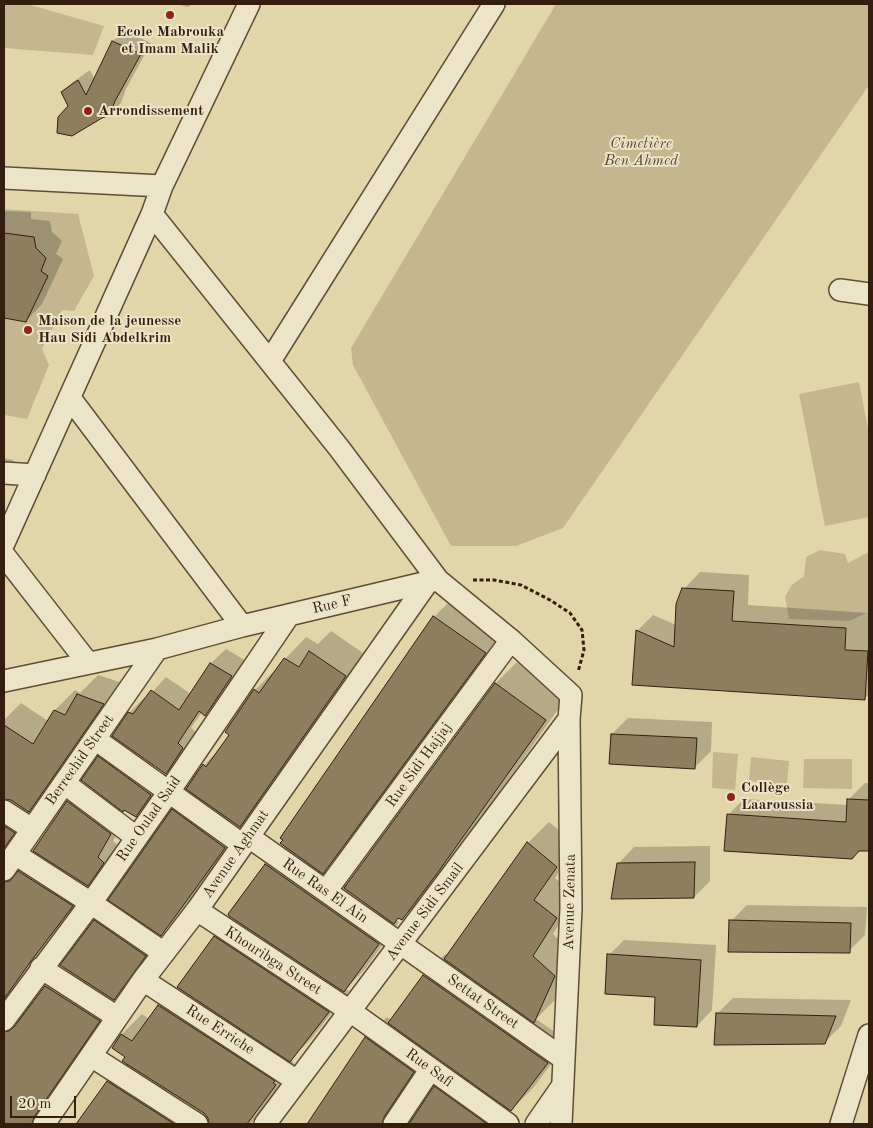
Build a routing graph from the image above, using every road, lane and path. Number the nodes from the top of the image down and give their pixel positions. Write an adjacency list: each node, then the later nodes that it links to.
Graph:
1 (249, 4): 4 (street)
2 (494, 4): 8 (street)
3 (4, 178): 4 (street)
4 (162, 186): 5 (street)
5 (152, 214): 8 (street); 9 (street)
6 (840, 290): 7 (street)
7 (869, 294)
8 (270, 361): 14 (street)
9 (70, 398): 11 (street); 16 (street)
10 (4, 473): 11 (street)
11 (36, 475): 12 (street)
12 (4, 543)
13 (4, 555): 19 (street)
14 (432, 582): 15 (street, Rue F); 17 (street); 21 (path); 29 (street, Avenue Aghmat)
15 (289, 615): 16 (street, Rue F); 25 (street, Rue Oulad Said)
16 (242, 626): 18 (street, Rue F)
17 (511, 640): 21 (street); 31 (street, Rue Sidi Hajjaj)
18 (157, 649): 19 (street, Rue F); 23 (street, Berrechid Street)
19 (88, 664): 20 (street, Rue F)
20 (4, 681)
21 (571, 695): 22 (street)
22 (569, 719): 34 (street, Avenue Sidi Smail); 44 (street, Avenue Zenata)
23 (95, 739): 24 (street, Berrechid Street); 25 (street, Rue Ras El Ain)
24 (64, 783): 27 (street, Berrechid Street); 28 (street)
25 (168, 793): 28 (street, Rue Oulad Said); 29 (street, Rue Ras El Ain)
26 (4, 811): 27 (street)
27 (32, 829): 30 (street, Berrechid Street)
28 (136, 836): 32 (street, Rue Oulad Said)
29 (246, 841): 31 (street, Rue Ras El Ain); 33 (street, Avenue Aghmat)
30 (9, 862): 32 (street)
31 (326, 891): 34 (street, Rue Ras El Ain)
32 (91, 903): 35 (street); 36 (street, Rue Oulad Said)
33 (197, 910): 35 (street, Avenue Aghmat); 38 (street, Khouribga Street)
34 (401, 945): 38 (street, Avenue Sidi Smail); 44 (street, Settat Street)
35 (164, 953): 37 (street, Avenue Aghmat)
36 (42, 968): 39 (street); 40 (street, Rue Oulad Said)
37 (143, 980): 39 (street, Avenue Aghmat); 46 (street, Rue Erriche)
38 (350, 1011): 45 (street, Rue Safi); 46 (street, Avenue Sidi Smail)
39 (117, 1017): 42 (street, Avenue Aghmat)
40 (4, 1020)
41 (869, 1035): 43 (street)
42 (91, 1056): 48 (street, Avenue Aghmat); 49 (street)
43 (866, 1056): 55 (street)
44 (564, 1059): 47 (street, Avenue Zenata)
45 (430, 1070): 51 (street); 52 (street, Rue Safi)
46 (297, 1081): 50 (street, Avenue Sidi Smail)
47 (563, 1085): 53 (street); 54 (street, Avenue Zenata)
48 (44, 1124)
49 (197, 1124)
50 (265, 1124)
51 (394, 1124)
52 (508, 1124)
53 (536, 1124)
54 (561, 1124)
55 (842, 1124)

